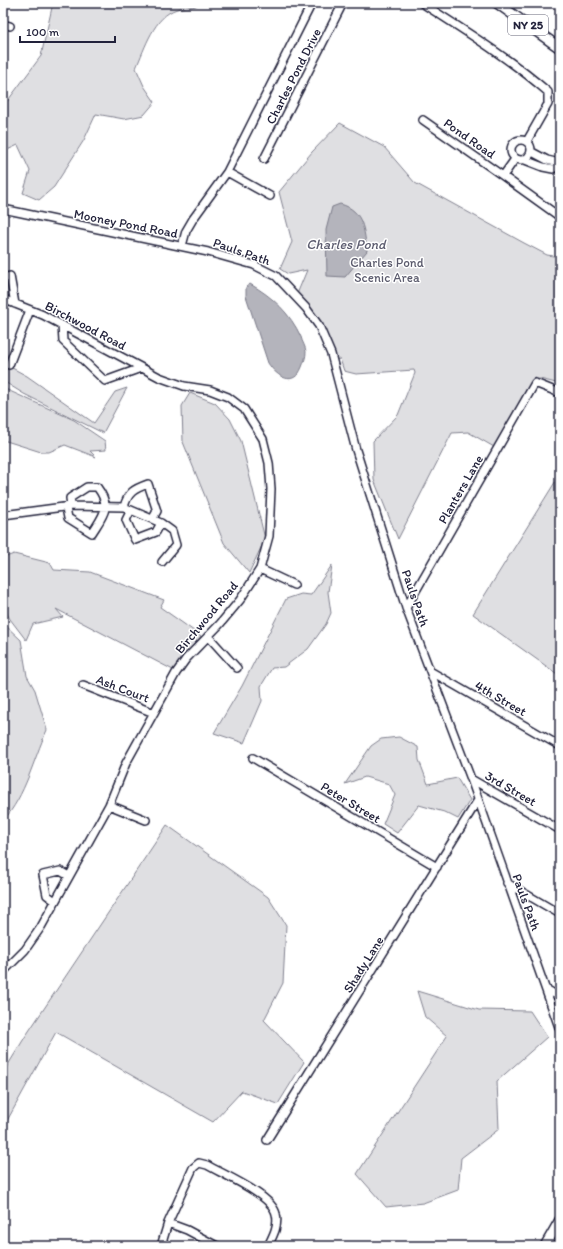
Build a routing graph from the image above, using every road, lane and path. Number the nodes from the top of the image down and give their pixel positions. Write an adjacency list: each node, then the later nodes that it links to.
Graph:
1 (312, 3): 13 (street, Mooney Pond Road)
2 (343, 3): 9 (street, Charles Pond Drive)
3 (422, 3): 7 (street)
4 (497, 3): 5 (main road, NY 25)
5 (560, 48)
6 (423, 120): 14 (street, Pond Road)
7 (526, 141): 8 (street); 10 (street)
8 (532, 152): 11 (street); 12 (street)
9 (264, 159)
10 (515, 159): 11 (street); 14 (street, Pond Road)
11 (525, 160): 12 (street)
12 (560, 164)
13 (227, 172): 15 (street); 18 (street, Mooney Pond Road)
14 (503, 176): 17 (street, Pond Road)
15 (270, 196)
16 (3, 209): 18 (street, Mooney Pond Road)
17 (560, 217)
18 (182, 246): 36 (street, Pauls Path)
19 (3, 278): 21 (street)
20 (3, 299): 21 (street, Birchwood Road)
21 (15, 304): 22 (street, Birchwood Road)
22 (30, 310): 23 (street, Birchwood Road); 24 (street)
23 (62, 325): 25 (street, Birchwood Road); 25 (street)
24 (9, 364)
25 (141, 368): 34 (street, Birchwood Road)
26 (560, 393): 36 (street, Planters Lane)
27 (105, 505): 28 (street); 28 (street); 28 (street); 29 (street)
28 (68, 507): 30 (street)
29 (128, 508): 31 (street); 31 (street); 32 (street)
30 (3, 515)
31 (153, 518): 32 (street)
32 (161, 523): 33 (street)
33 (162, 562)
34 (260, 568): 35 (street); 37 (street, Birchwood Road)
35 (294, 585)
36 (406, 608): 39 (street, Pauls Path)
37 (208, 636): 38 (street); 41 (street, Birchwood Road)
38 (237, 668)
39 (430, 671): 42 (street, 4th Street); 44 (street, Pauls Path)
40 (83, 686): 41 (street, Ash Court)
41 (154, 713): 46 (street, Birchwood Road)
42 (560, 746)
43 (253, 758): 49 (street, Peter Street)
44 (471, 778): 45 (street, Pauls Path); 48 (street, 3rd Street)
45 (478, 800): 49 (street, Shady Lane); 51 (street, Pauls Path)
46 (109, 805): 47 (street); 50 (street, Birchwood Road)
47 (146, 820)
48 (560, 830)
49 (437, 867): 58 (street, Shady Lane)
50 (69, 876): 52 (street, Birchwood Road); 52 (street)
51 (507, 883): 53 (street); 55 (street, Pauls Path)
52 (55, 901): 54 (street, Birchwood Road)
53 (560, 914)
54 (3, 972)
55 (546, 989): 56 (street); 57 (street, Pauls Path)
56 (560, 997)
57 (560, 1030)
58 (267, 1140)
59 (560, 1220): 64 (main road)
60 (168, 1223): 61 (street); 62 (street); 63 (street)
61 (161, 1246)
62 (216, 1246)
63 (268, 1246)
64 (545, 1246)

